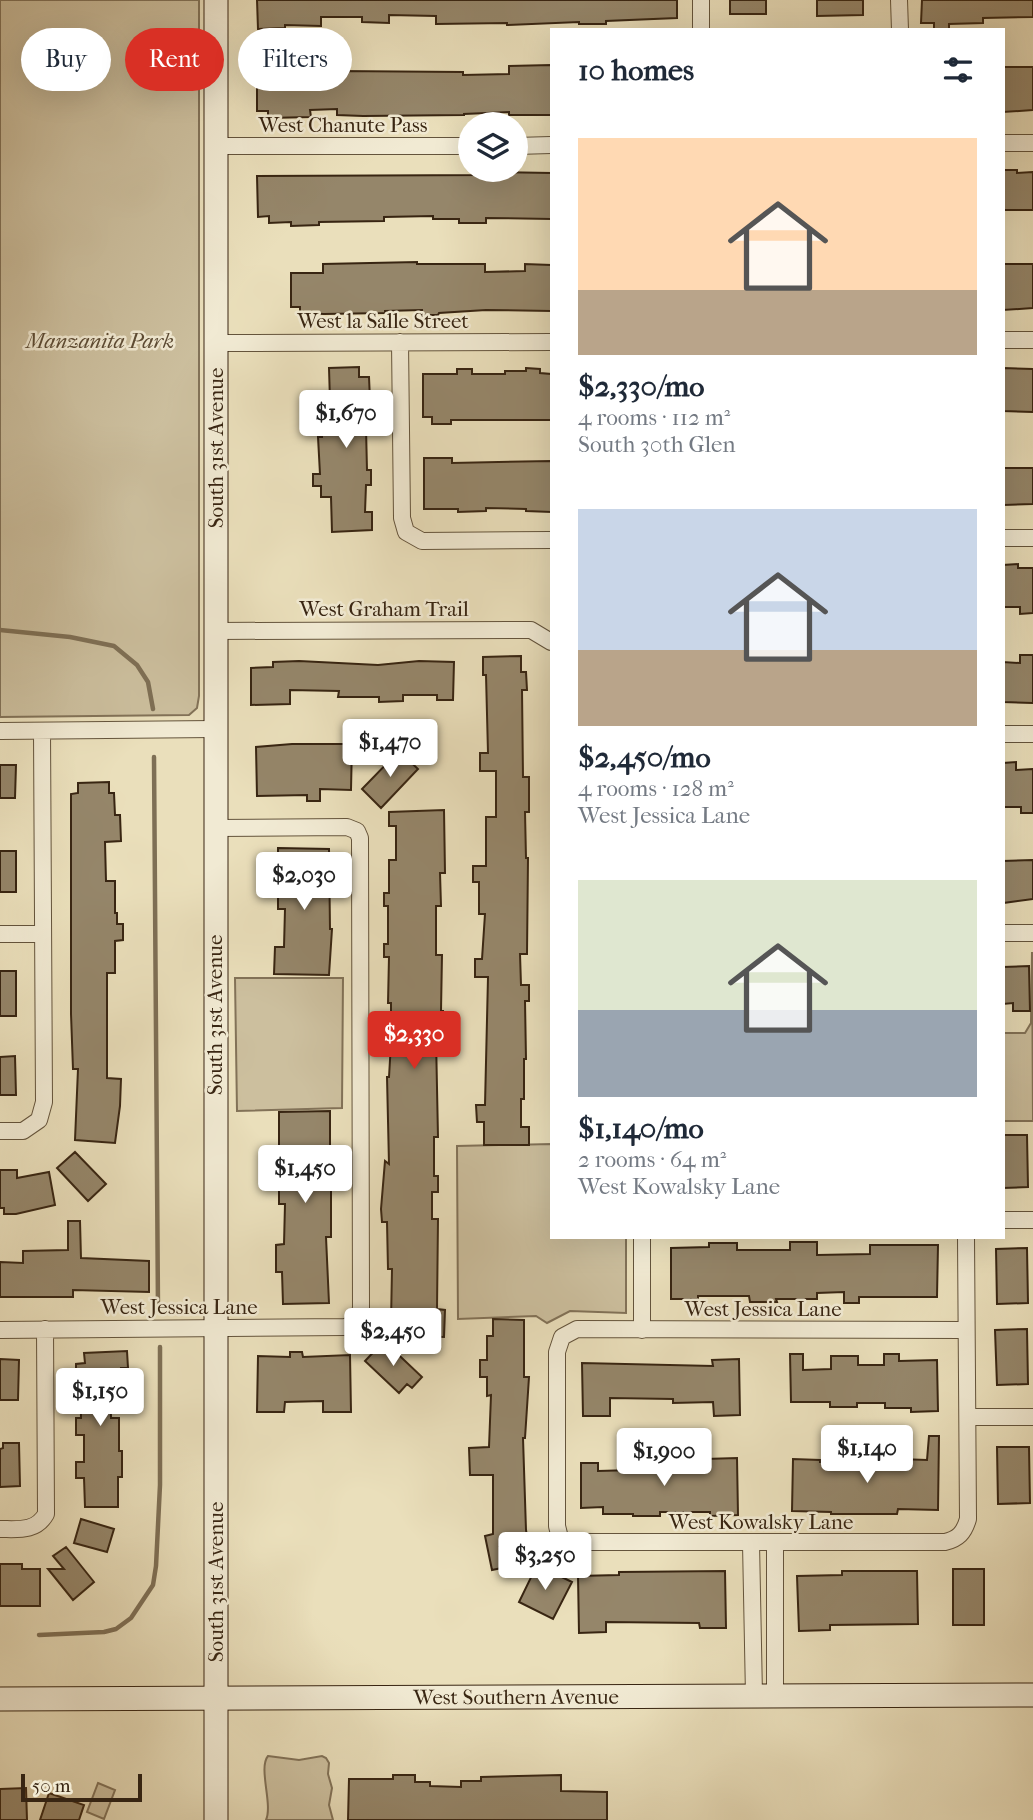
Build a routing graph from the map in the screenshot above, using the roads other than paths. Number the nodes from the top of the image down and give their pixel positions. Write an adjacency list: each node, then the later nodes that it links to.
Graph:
1 (216, 0): 9 (street, South 31st Avenue)
2 (701, 0): 4 (street)
3 (899, 0): 5 (street)
4 (701, 28)
5 (900, 28)
6 (1005, 143): 7 (street)
7 (1033, 143)
8 (550, 145): 11 (street)
9 (215, 146): 10 (street, West Chanute Pass); 16 (street, South 31st Avenue)
10 (458, 146)
11 (528, 146)
12 (1005, 340): 13 (street)
13 (1033, 340)
14 (400, 342): 15 (street, West la Salle Street); 16 (street, West la Salle Street); 19 (street)
15 (550, 342)
16 (215, 343): 20 (street, South 31st Avenue)
17 (1005, 538): 18 (street)
18 (1033, 538)
19 (550, 540)
20 (216, 631): 21 (street, West Graham Trail); 22 (street, South 31st Avenue)
21 (550, 640)
22 (214, 729): 24 (street); 27 (street, South 31st Avenue)
23 (0, 731): 24 (street)
24 (42, 731): 31 (street)
25 (1005, 734): 26 (street)
26 (1033, 734)
27 (215, 828): 37 (street, South 31st Avenue); 37 (street, West Jessica Lane)
28 (1005, 933): 29 (street)
29 (1033, 933)
30 (0, 934): 31 (street)
31 (43, 934): 32 (street)
32 (0, 1130)
33 (1005, 1220): 34 (street)
34 (1033, 1220)
35 (642, 1239): 39 (street)
36 (966, 1239): 41 (street)
37 (215, 1328): 38 (street, West Jessica Lane); 50 (street, South 31st Avenue)
38 (45, 1329): 40 (street, West Jessica Lane); 44 (street)
39 (642, 1329): 41 (street, West Jessica Lane); 45 (street, West Jessica Lane)
40 (0, 1330)
41 (966, 1330): 42 (street)
42 (968, 1417): 43 (street); 47 (street, West Kowalsky Lane)
43 (1033, 1417)
44 (0, 1529)
45 (561, 1542): 46 (street, West Kowalsky Lane)
46 (751, 1543): 47 (street, West Kowalsky Lane); 49 (street)
47 (775, 1543): 49 (street)
48 (1033, 1695): 49 (street, West Southern Avenue)
49 (764, 1696): 50 (street, West Southern Avenue)
50 (217, 1697): 51 (street, West Southern Avenue); 52 (street, South 31st Avenue)
51 (0, 1699)
52 (216, 1820)

